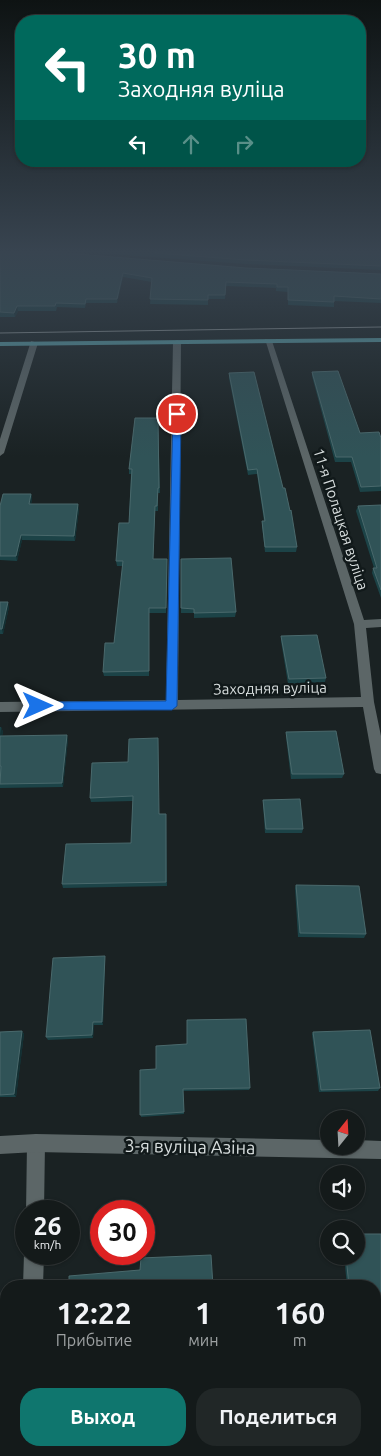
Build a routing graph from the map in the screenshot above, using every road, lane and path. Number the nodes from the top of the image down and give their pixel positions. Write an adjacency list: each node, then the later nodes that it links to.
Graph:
1 (381, 340): 2 (main road)
2 (268, 341): 3 (main road); 8 (street, 11-я Полацкая вуліца)
3 (177, 342): 5 (main road); 10 (street)
4 (0, 344): 5 (main road)
5 (34, 344): 6 (street)
6 (0, 453)
7 (381, 623): 8 (street)
8 (360, 624): 9 (street, 11-я Полацкая вуліца)
9 (368, 702): 10 (street, Заходняя вуліца); 12 (street, 11-я Полацкая вуліца)
10 (172, 706): 11 (street, Заходняя вуліца)
11 (0, 707)
12 (381, 769)
13 (36, 1143): 14 (street, 3-я вуліца Азіна); 15 (street, 3-я вуліца Азіна); 16 (street)
14 (0, 1145)
15 (381, 1150)
16 (35, 1200)
17 (34, 1265): 18 (street)
18 (33, 1280)

